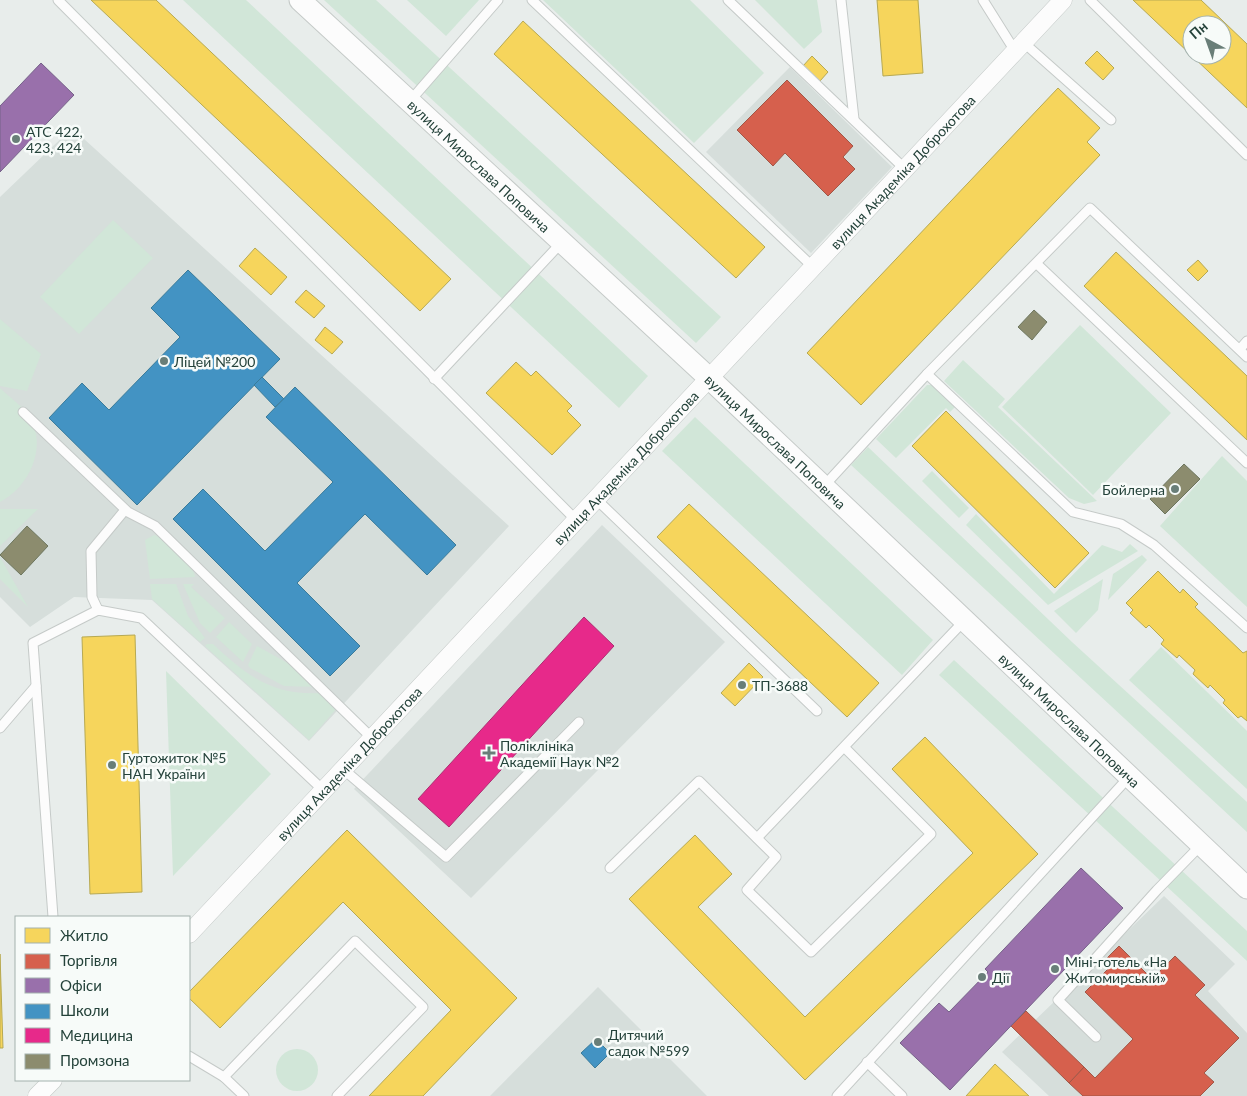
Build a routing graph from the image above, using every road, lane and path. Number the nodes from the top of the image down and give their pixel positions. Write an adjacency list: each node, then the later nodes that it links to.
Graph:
1 (58, 0): 24 (lane)
2 (300, 0): 11 (street, вулиця Мирослава Поповича)
3 (498, 0): 11 (lane)
4 (532, 0): 18 (lane)
5 (728, 0): 12 (lane)
6 (841, 0): 12 (lane)
7 (984, 0): 10 (lane)
8 (1062, 0): 10 (street, вулиця Академіка Доброхотова)
9 (1090, 0): 14 (lane)
10 (1019, 46): 13 (lane); 15 (street, вулиця Академіка Доброхотова)
11 (410, 101): 16 (street, вулиця Мирослава Поповича)
12 (854, 118): 15 (lane)
13 (1111, 120)
14 (1247, 155)
15 (905, 169): 18 (street, вулиця Академіка Доброхотова)
16 (562, 242): 23 (street, вулиця Мирослава Поповича); 24 (lane)
17 (1037, 264): 20 (lane); 22 (lane); 26 (lane)
18 (813, 267): 23 (street, вулиця Академіка Доброхотова)
19 (1247, 341): 20 (lane)
20 (1240, 349): 21 (lane)
21 (1247, 357)
22 (928, 374): 27 (lane); 33 (lane)
23 (709, 378): 27 (street, вулиця Мирослава Поповича); 28 (street, вулиця Академіка Доброхотова)
24 (434, 379): 30 (lane)
25 (23, 412): 29 (lane)
26 (1247, 463)
27 (823, 487): 32 (street, вулиця Мирослава Поповича)
28 (596, 499): 30 (street, вулиця Академіка Доброхотова); 35 (lane)
29 (125, 510): 31 (lane); 38 (lane)
30 (576, 520): 38 (street, вулиця Академіка Доброхотова)
31 (98, 610): 34 (lane); 42 (lane)
32 (965, 621): 39 (lane); 41 (street, вулиця Мирослава Поповича)
33 (1247, 628)
34 (36, 686): 37 (lane); 47 (lane)
35 (817, 712)
36 (579, 722): 40 (lane)
37 (0, 728)
38 (372, 738): 40 (street, вулиця Академіка Доброхотова)
39 (845, 748): 43 (lane); 43 (lane)
40 (343, 769): 42 (street, вулиця Академіка Доброхотова)
41 (1129, 776): 44 (street, вулиця Мирослава Поповича); 51 (lane)
42 (323, 790): 48 (street, вулиця Академіка Доброхотова)
43 (757, 838): 45 (lane)
44 (1201, 845): 46 (street, вулиця Мирослава Поповича); 49 (lane)
45 (610, 868)
46 (1247, 888)
47 (53, 916)
48 (190, 933)
49 (1096, 1037)
50 (190, 1057): 52 (lane)
51 (867, 1062): 57 (lane); 58 (lane)
52 (224, 1077): 55 (lane); 56 (lane)
53 (52, 1081): 54 (street)
54 (38, 1096)
55 (244, 1096)
56 (337, 1096)
57 (837, 1096)
58 (902, 1096)

